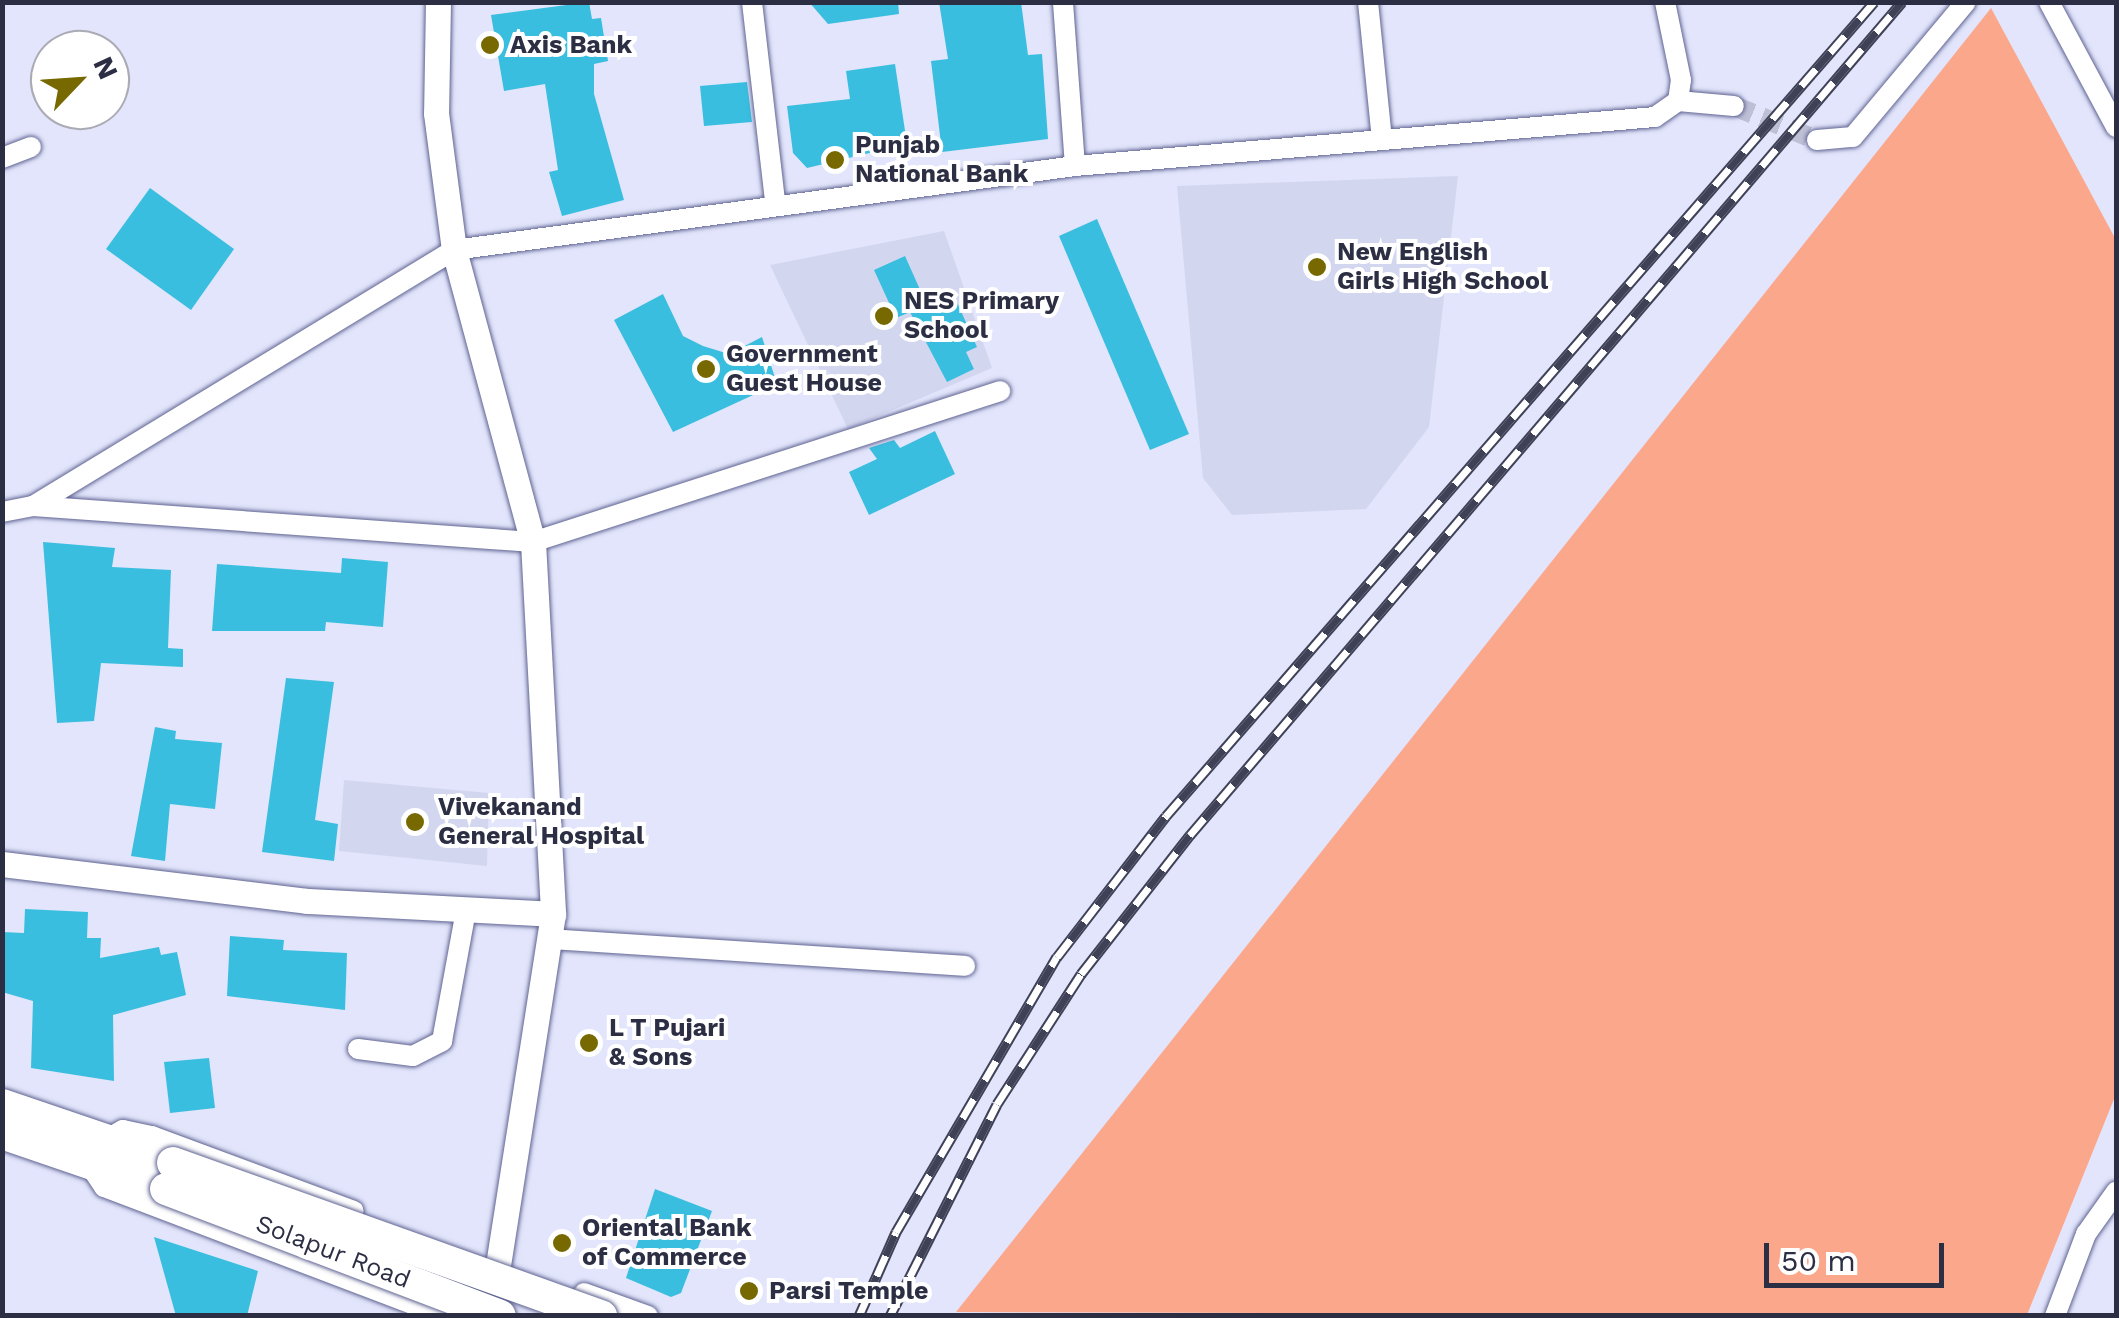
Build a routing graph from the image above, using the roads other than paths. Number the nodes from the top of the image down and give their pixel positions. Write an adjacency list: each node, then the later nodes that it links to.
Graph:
1 (438, 2): 17 (street)
2 (752, 2): 16 (street)
3 (1063, 2): 15 (street)
4 (1368, 2): 11 (street)
5 (1665, 2): 8 (street)
6 (1966, 2): 12 (street)
7 (2049, 2): 10 (street)
8 (1678, 101): 9 (street); 11 (street)
9 (1734, 106)
10 (2116, 128)
11 (1382, 139): 15 (street)
12 (1817, 140)
13 (31, 147): 14 (street)
14 (2, 158)
15 (1075, 166): 16 (street)
16 (776, 201): 17 (street)
17 (454, 250): 19 (street); 21 (street)
18 (1000, 391): 21 (street)
19 (33, 506): 20 (street); 21 (street)
20 (2, 512)
21 (533, 542): 24 (street)
22 (2, 864): 23 (street)
23 (466, 910): 24 (street); 26 (street)
24 (552, 926): 25 (street); 32 (street)
25 (964, 966)
26 (358, 1048)
27 (2, 1105): 29 (main road)
28 (2, 1134): 29 (main road)
29 (96, 1152): 30 (main road); 32 (street); 34 (street)
30 (170, 1176): 33 (main road, Solapur Road, bridge); 35 (main road, bridge)
31 (2116, 1192): 37 (street)
32 (498, 1264): 33 (street); 36 (street)
33 (495, 1308)
34 (444, 1316)
35 (601, 1316)
36 (648, 1316)
37 (2056, 1316)

